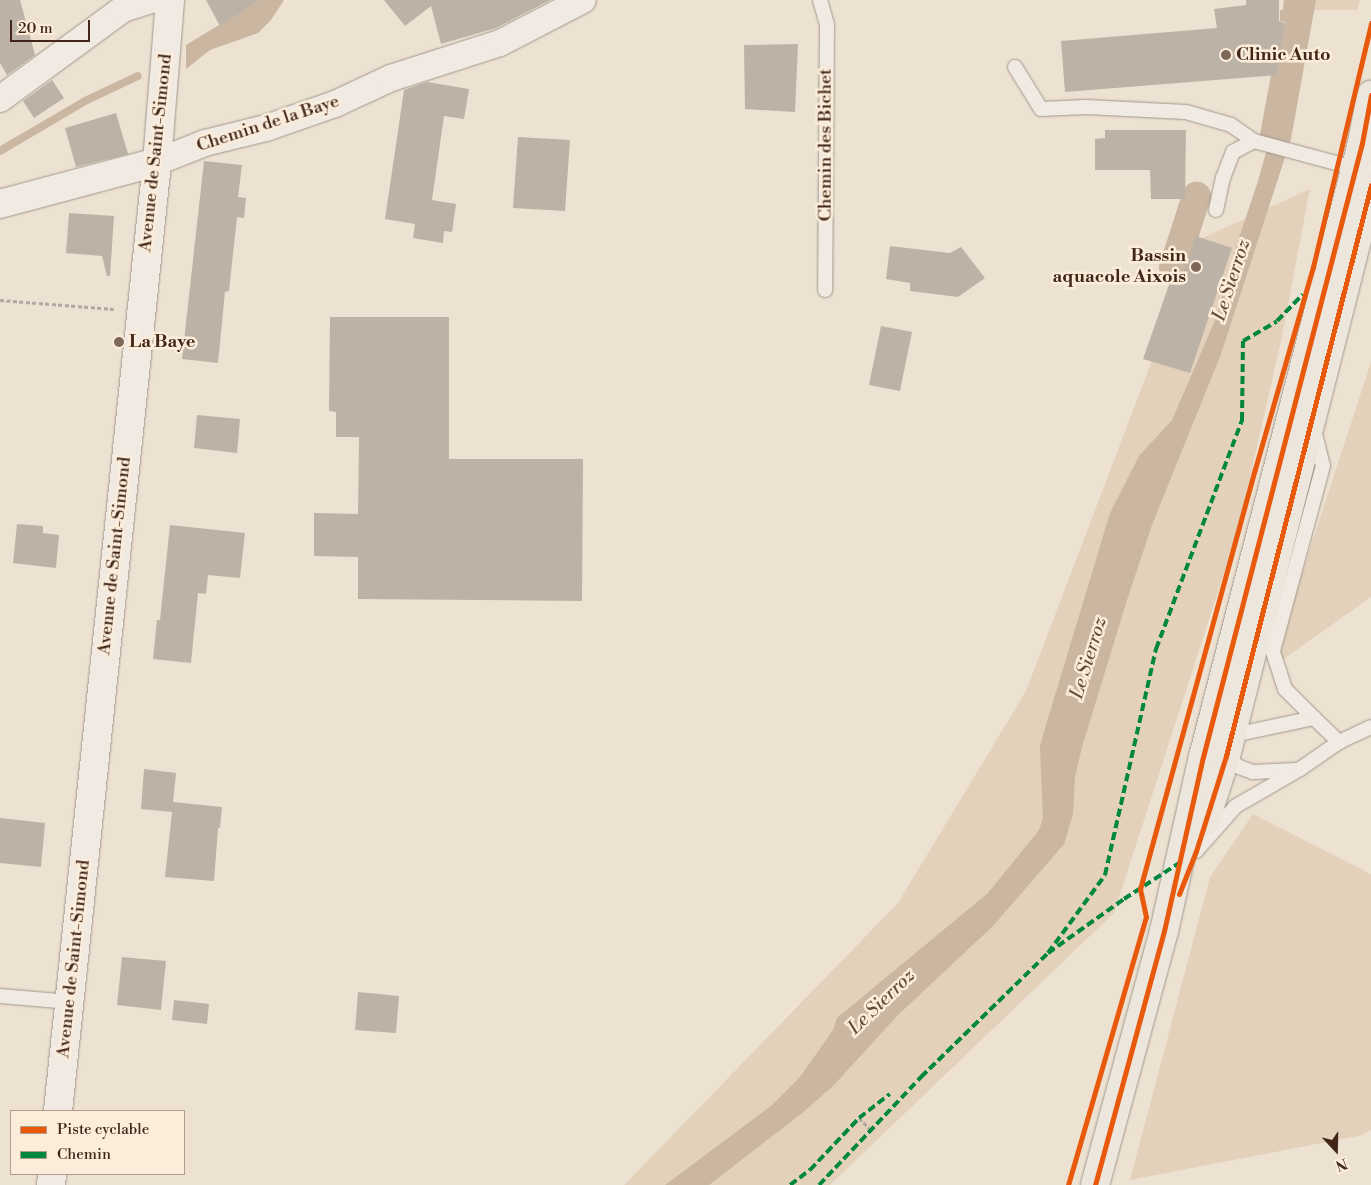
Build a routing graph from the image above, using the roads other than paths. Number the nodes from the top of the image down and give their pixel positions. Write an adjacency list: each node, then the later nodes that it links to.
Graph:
1 (151, 0): 7 (street)
2 (170, 0): 9 (main road, Avenue de Saint-Simond)
3 (583, 0): 9 (street, Chemin de la Baye)
4 (820, 0): 13 (lane, Chemin des Bichet)
5 (1015, 67): 8 (lane)
6 (1371, 95): 10 (main road)
7 (0, 99)
8 (1254, 141): 10 (lane); 12 (lane)
9 (157, 162): 11 (main road, Chemin de la Baye); 23 (main road, Avenue de Saint-Simond)
10 (1366, 174): 14 (main road); 18 (main road)
11 (0, 204)
12 (1216, 210)
13 (825, 290)
14 (1312, 418): 15 (lane); 18 (main road)
15 (1314, 718): 17 (lane); 18 (lane)
16 (1371, 727): 17 (lane)
17 (1339, 742): 19 (lane)
18 (1221, 745): 19 (lane); 20 (main road); 21 (main road)
19 (1300, 770): 20 (lane)
20 (1196, 851): 21 (main road)
21 (1164, 932): 25 (main road)
22 (0, 996): 23 (lane)
23 (70, 1002): 24 (main road, Avenue de Saint-Simond)
24 (58, 1110)
25 (1095, 1185)

